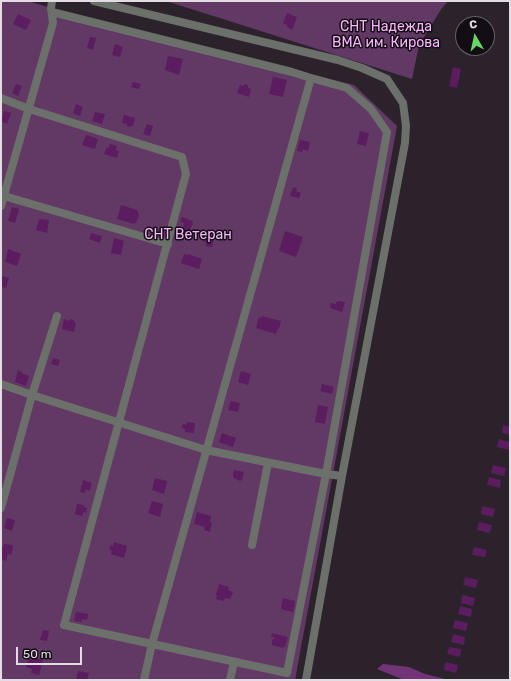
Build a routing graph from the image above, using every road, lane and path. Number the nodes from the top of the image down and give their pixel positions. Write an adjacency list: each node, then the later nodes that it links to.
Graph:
1 (52, 1): 3 (street)
2 (95, 1): 17 (street)
3 (52, 12): 4 (street); 6 (street)
4 (311, 78): 14 (street); 16 (street)
5 (1, 98): 6 (street)
6 (29, 109): 7 (street); 9 (street)
7 (3, 195): 8 (street); 9 (street)
8 (1, 206)
9 (168, 244): 13 (street)
10 (57, 316): 12 (street)
11 (1, 384): 12 (street)
12 (32, 395): 13 (street); 18 (street)
13 (119, 423): 14 (street); 20 (street)
14 (206, 450): 15 (street); 20 (street)
15 (268, 462): 16 (street); 19 (street)
16 (326, 474): 17 (street); 21 (street)
17 (342, 476): 24 (street)
18 (1, 508)
19 (252, 545)
20 (152, 644): 21 (street); 22 (street)
21 (234, 662): 23 (street)
22 (144, 680)
23 (230, 680)
24 (306, 680)

